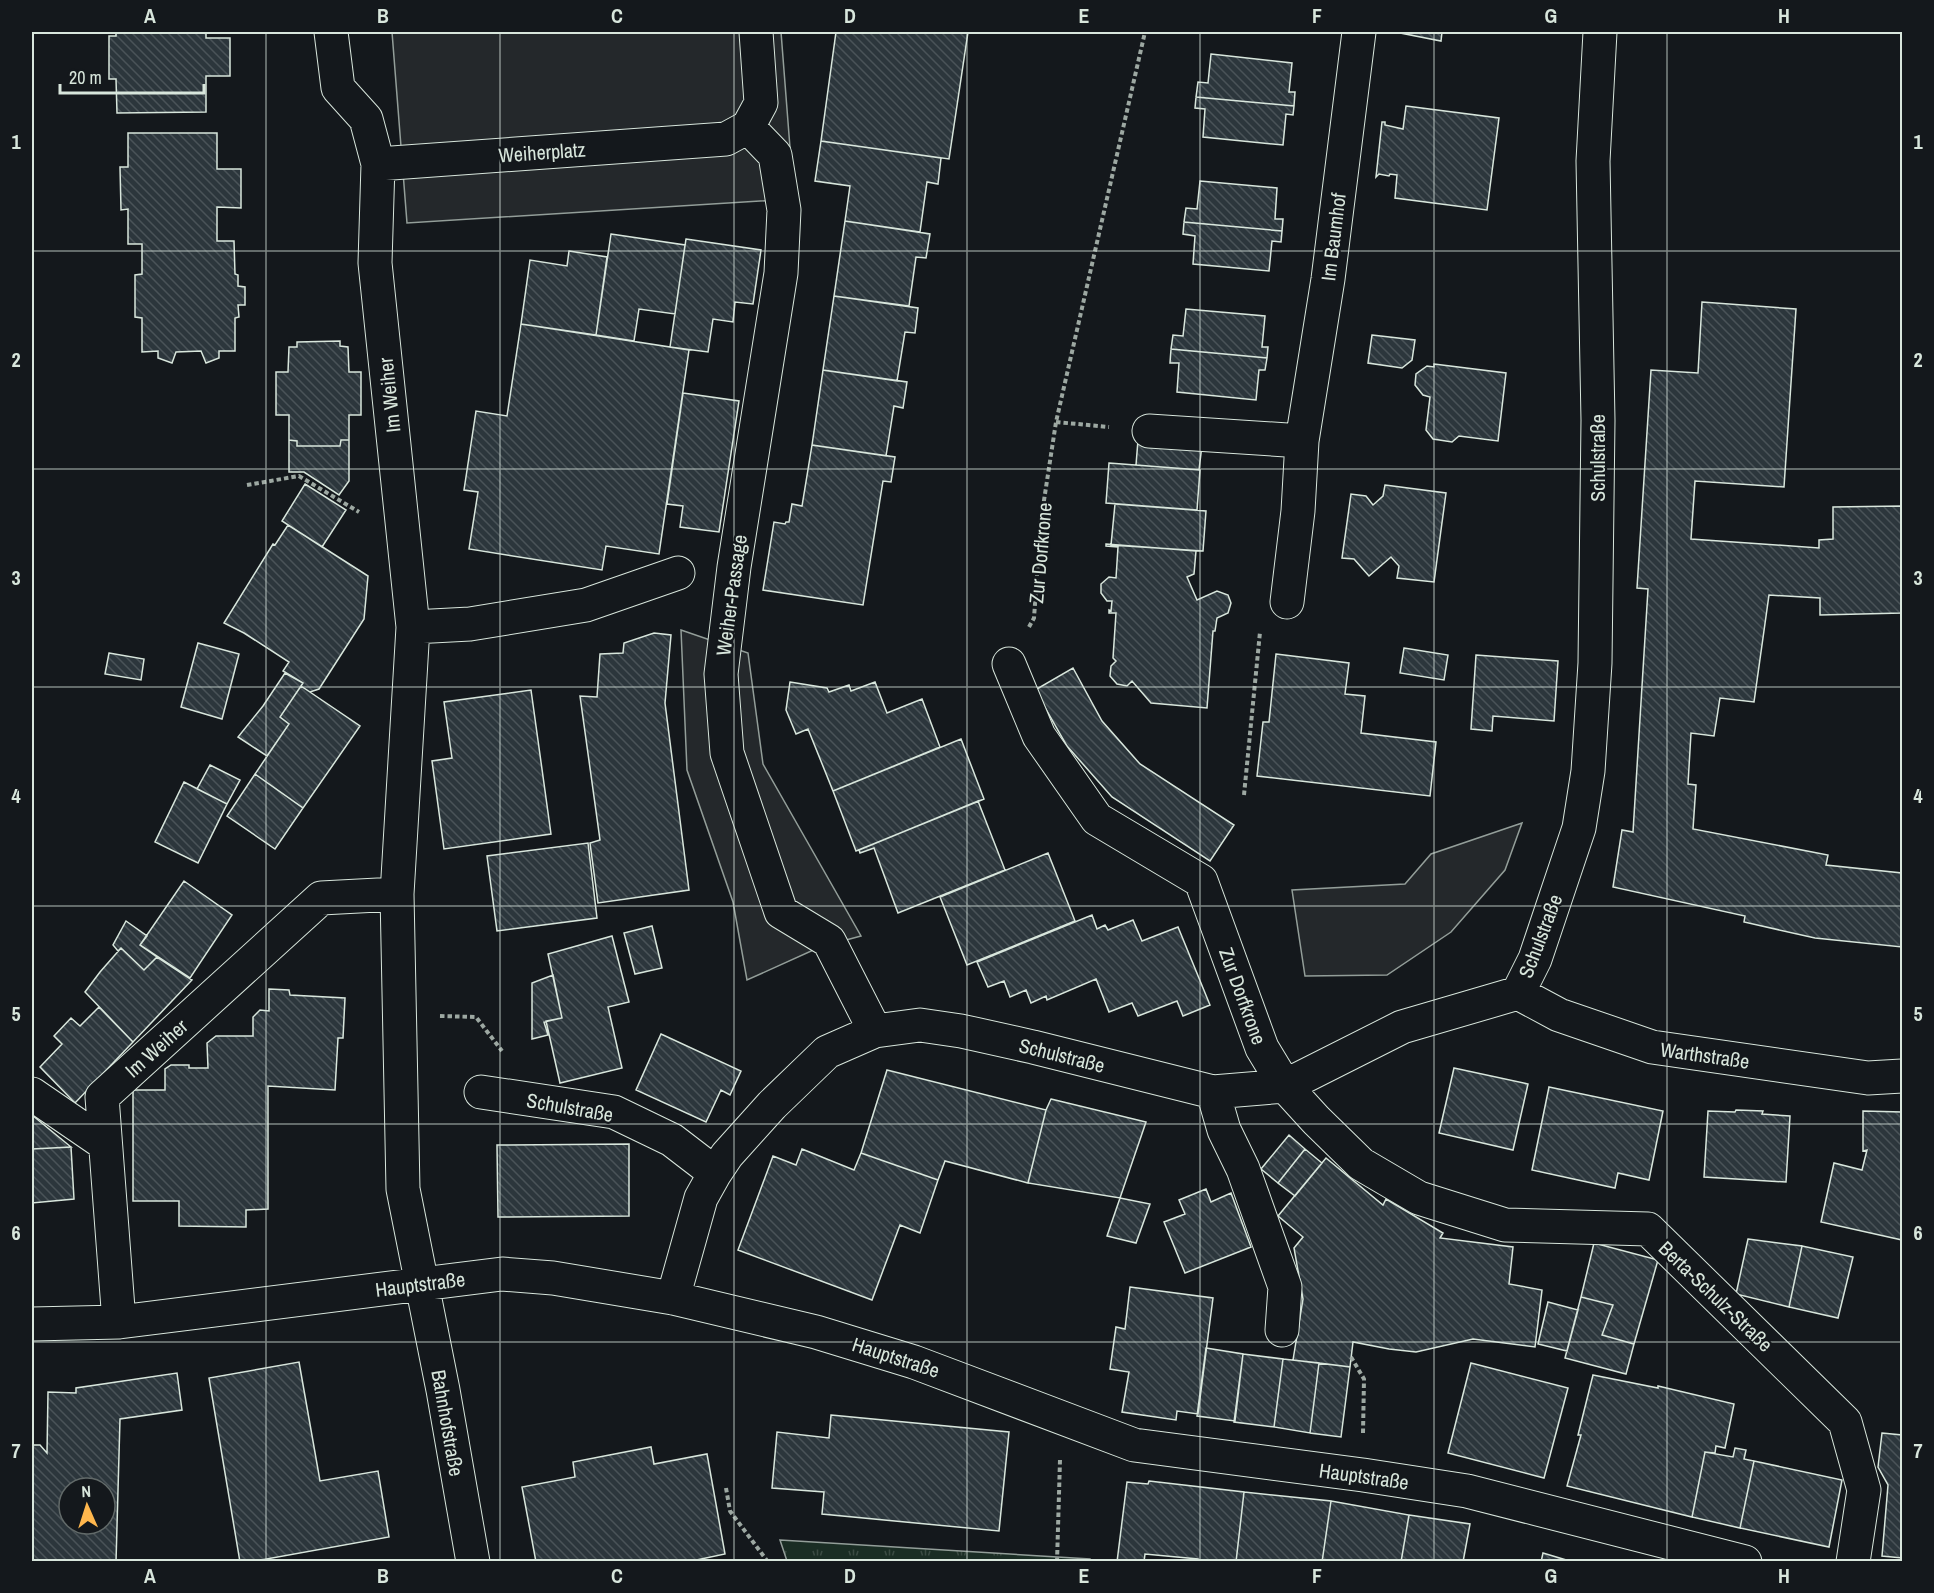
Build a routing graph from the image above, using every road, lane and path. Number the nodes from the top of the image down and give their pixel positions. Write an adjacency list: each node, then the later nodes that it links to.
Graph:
1 (331, 32): 7 (street)
2 (756, 32): 6 (street)
3 (1145, 32): 8 (path, Zur Dorfkrone)
4 (1359, 32): 10 (street, Im Baumhof)
5 (1599, 32): 19 (street, Schulstraße)
6 (748, 127): 7 (street, Weiherplatz); 22 (street, Weiher-Passage)
7 (378, 164): 12 (street, Im Weiher)
8 (1056, 422): 9 (path); 16 (path, Zur Dorfkrone)
9 (1149, 431): 10 (street)
10 (1302, 441): 14 (street, Im Baumhof)
11 (247, 485): 12 (path)
12 (402, 528): 15 (street, Im Weiher)
13 (678, 573): 15 (street)
14 (1287, 602): 17 (path)
15 (412, 627): 18 (street, Im Weiher)
16 (1009, 664): 24 (street, Zur Dorfkrone)
17 (1244, 795)
18 (397, 894): 28 (street, Im Weiher); 30 (street, Im Weiher)
19 (1518, 993): 23 (street, Warthstraße); 24 (street, Schulstraße)
20 (463, 1016): 21 (path)
21 (476, 1017)
22 (875, 1031): 26 (street, Schulstraße); 29 (street, Schulstraße)
23 (1902, 1076)
24 (1285, 1086): 26 (street, Schulstraße); 43 (street, Berta-Schulz-Straße)
25 (481, 1092): 29 (street, Schulstraße)
26 (1213, 1092): 34 (street)
27 (32, 1094): 28 (street)
28 (105, 1144): 32 (street, Im Weiher)
29 (715, 1173): 31 (street, Schulstraße)
30 (423, 1284): 31 (street, Hauptstraße); 32 (street, Hauptstraße); 39 (street, Bahnhofstraße)
31 (673, 1298): 36 (street, Hauptstraße)
32 (119, 1322): 33 (street, Hauptstraße)
33 (32, 1324)
34 (1282, 1330)
35 (1351, 1357): 37 (path)
36 (1061, 1418): 37 (street, Hauptstraße); 41 (path)
37 (1363, 1475): 42 (street, Hauptstraße)
38 (726, 1488): 40 (path)
39 (473, 1562)
40 (768, 1562)
41 (1057, 1562)
42 (1745, 1562)
43 (1852, 1562)

